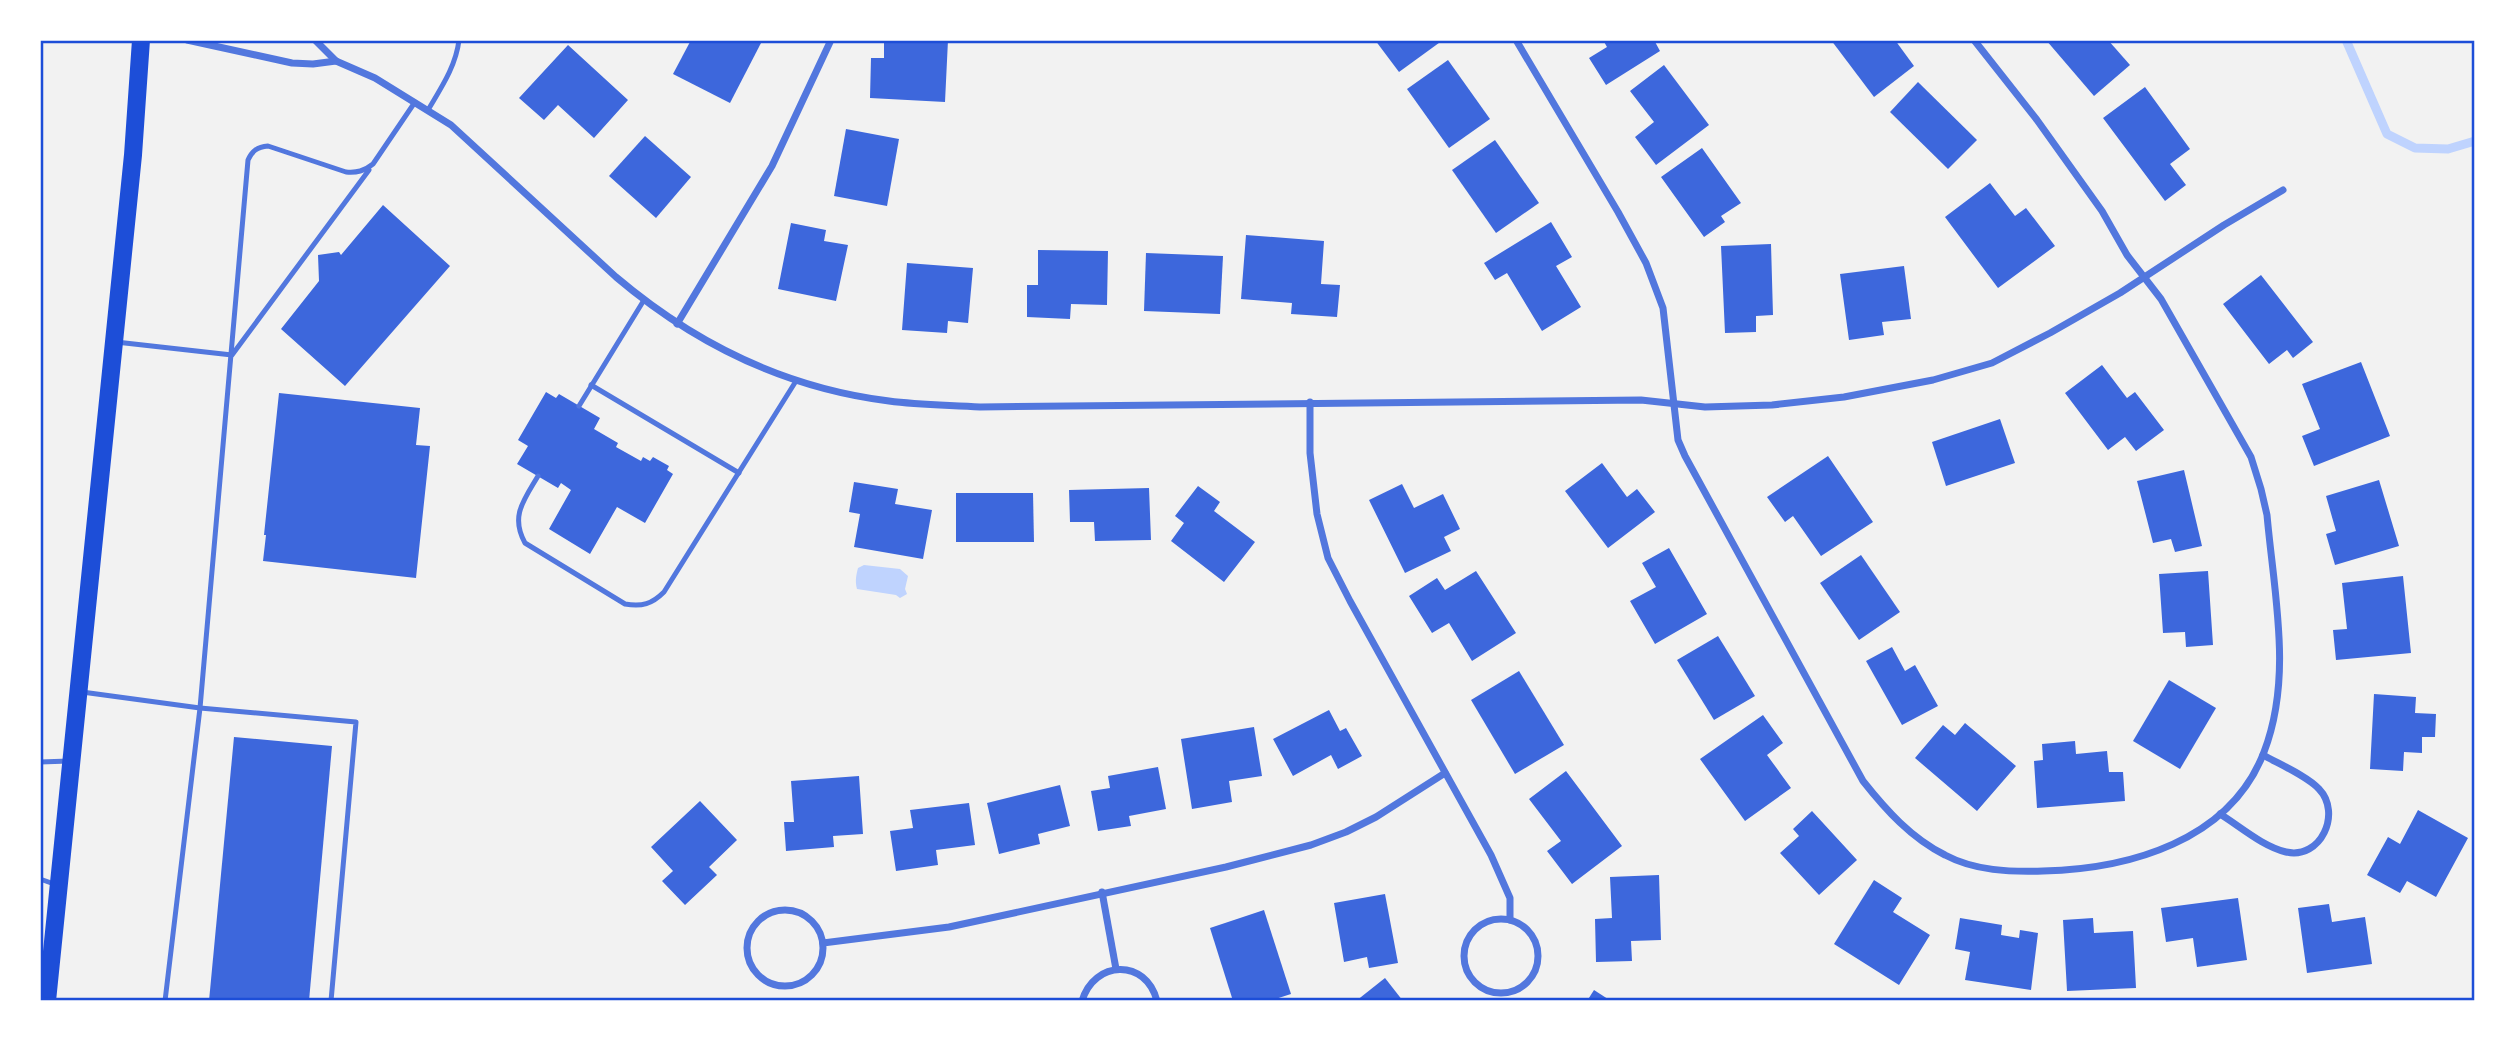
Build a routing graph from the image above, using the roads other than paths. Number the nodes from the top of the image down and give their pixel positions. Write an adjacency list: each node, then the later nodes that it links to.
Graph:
1 (141, 40): 16 (main road)
2 (187, 40): 8 (street)
3 (315, 40): 8 (street)
4 (459, 40): 10 (lane)
5 (831, 40): 15 (street)
6 (1516, 40): 21 (street)
7 (1974, 40): 13 (street)
8 (337, 61): 9 (street)
9 (415, 102): 10 (street); 11 (lane)
10 (428, 110): 14 (street)
11 (373, 164): 17 (lane); 17 (lane)
12 (2283, 190): 13 (street)
13 (2144, 277): 21 (street); 27 (street)
14 (644, 300): 15 (street); 19 (lane)
15 (677, 324): 18 (street)
16 (114, 342): 17 (lane); 25 (main road)
17 (232, 355): 26 (lane)
18 (796, 381): 20 (street); 23 (lane)
19 (592, 385): 22 (lane); 23 (lane)
20 (1310, 402): 21 (street); 30 (street)
21 (1673, 404): 31 (street)
22 (579, 406)
23 (739, 473): 24 (lane)
24 (538, 476)
25 (79, 691): 26 (lane); 28 (main road)
26 (200, 708): 40 (lane); 41 (lane)
27 (2263, 755): 31 (street); 31 (street)
28 (72, 760): 29 (lane); 33 (main road)
29 (40, 762)
30 (1445, 773): 34 (street); 35 (street)
31 (2220, 814)
32 (40, 879): 33 (lane)
33 (60, 887): 38 (main road)
34 (1102, 892): 36 (street); 37 (street)
35 (1510, 920): 35 (street)
36 (823, 943): 36 (street)
37 (1116, 969): 42 (street); 43 (street)
38 (45, 970): 39 (main road)
39 (47, 1001)
40 (165, 1001)
41 (331, 1001)
42 (1082, 1001)
43 (1157, 1001)

